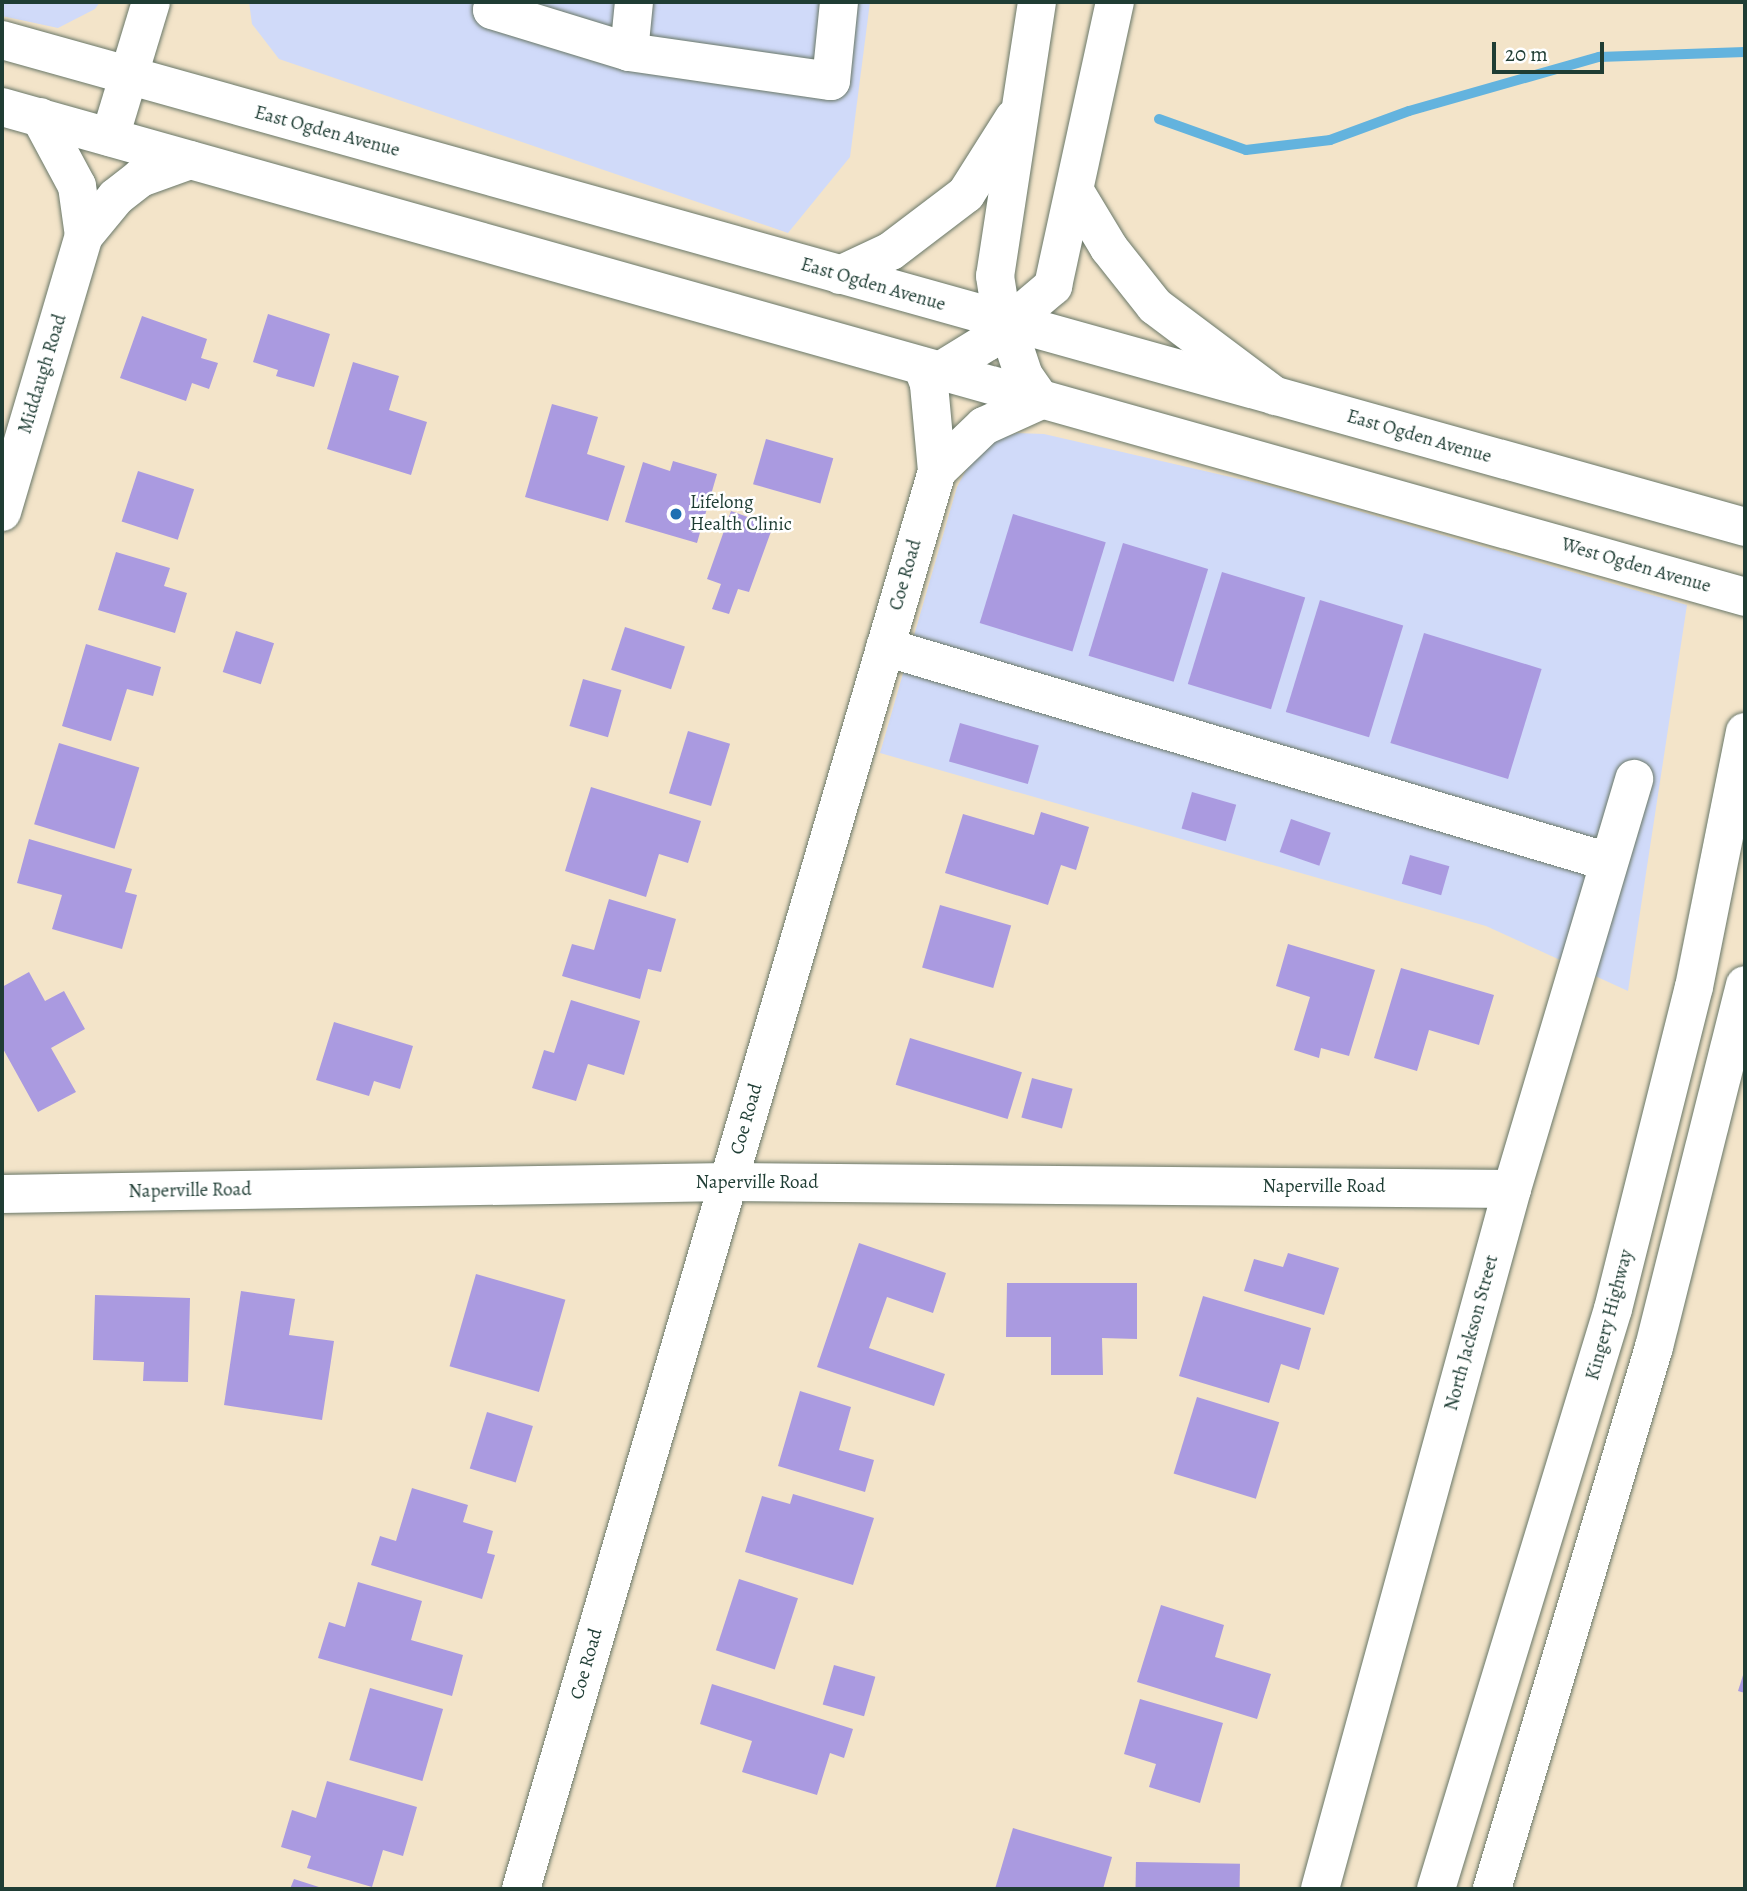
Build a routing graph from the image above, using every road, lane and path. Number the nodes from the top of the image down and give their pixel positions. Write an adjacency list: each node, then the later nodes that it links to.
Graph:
1 (151, 2): 9 (main road)
2 (494, 2): 8 (main road)
3 (634, 2): 8 (main road)
4 (839, 2): 8 (main road)
5 (1037, 2): 11 (main road)
6 (1115, 2): 15 (main road)
7 (2, 40): 9 (main road, East Ogden Avenue)
8 (629, 52)
9 (128, 77): 13 (main road); 17 (main road, East Ogden Avenue)
10 (2, 107): 12 (main road)
11 (1020, 108): 17 (main road); 18 (main road)
12 (40, 117): 13 (main road); 16 (main road)
13 (110, 137): 14 (main road)
14 (190, 160): 16 (main road); 19 (main road)
15 (1076, 193): 18 (main road); 20 (main road)
16 (84, 236): 23 (main road, Middaugh Road)
17 (840, 275): 18 (main road, East Ogden Avenue)
18 (1008, 323): 19 (main road); 20 (main road, East Ogden Avenue); 21 (main road)
19 (931, 368): 21 (main road); 22 (main road, Coe Road)
20 (1275, 396): 24 (main road, East Ogden Avenue)
21 (1041, 400): 22 (main road, Coe Road); 25 (main road, West Ogden Avenue)
22 (937, 471): 26 (main road, Coe Road)
23 (2, 512)
24 (1745, 527)
25 (1745, 597)
26 (885, 647): 29 (main road); 31 (main road, Coe Road)
27 (1745, 732): 36 (main road, Kingery Highway)
28 (1634, 779): 29 (main road, North Jackson Street)
29 (1609, 862): 32 (main road, North Jackson Street)
30 (1745, 985): 37 (main road)
31 (728, 1182): 32 (main road, Naperville Road); 33 (main road, Naperville Road); 34 (main road, Coe Road)
32 (1511, 1189): 35 (main road, North Jackson Street)
33 (2, 1194)
34 (521, 1889)
35 (1320, 1889)
36 (1436, 1889)
37 (1492, 1889)

